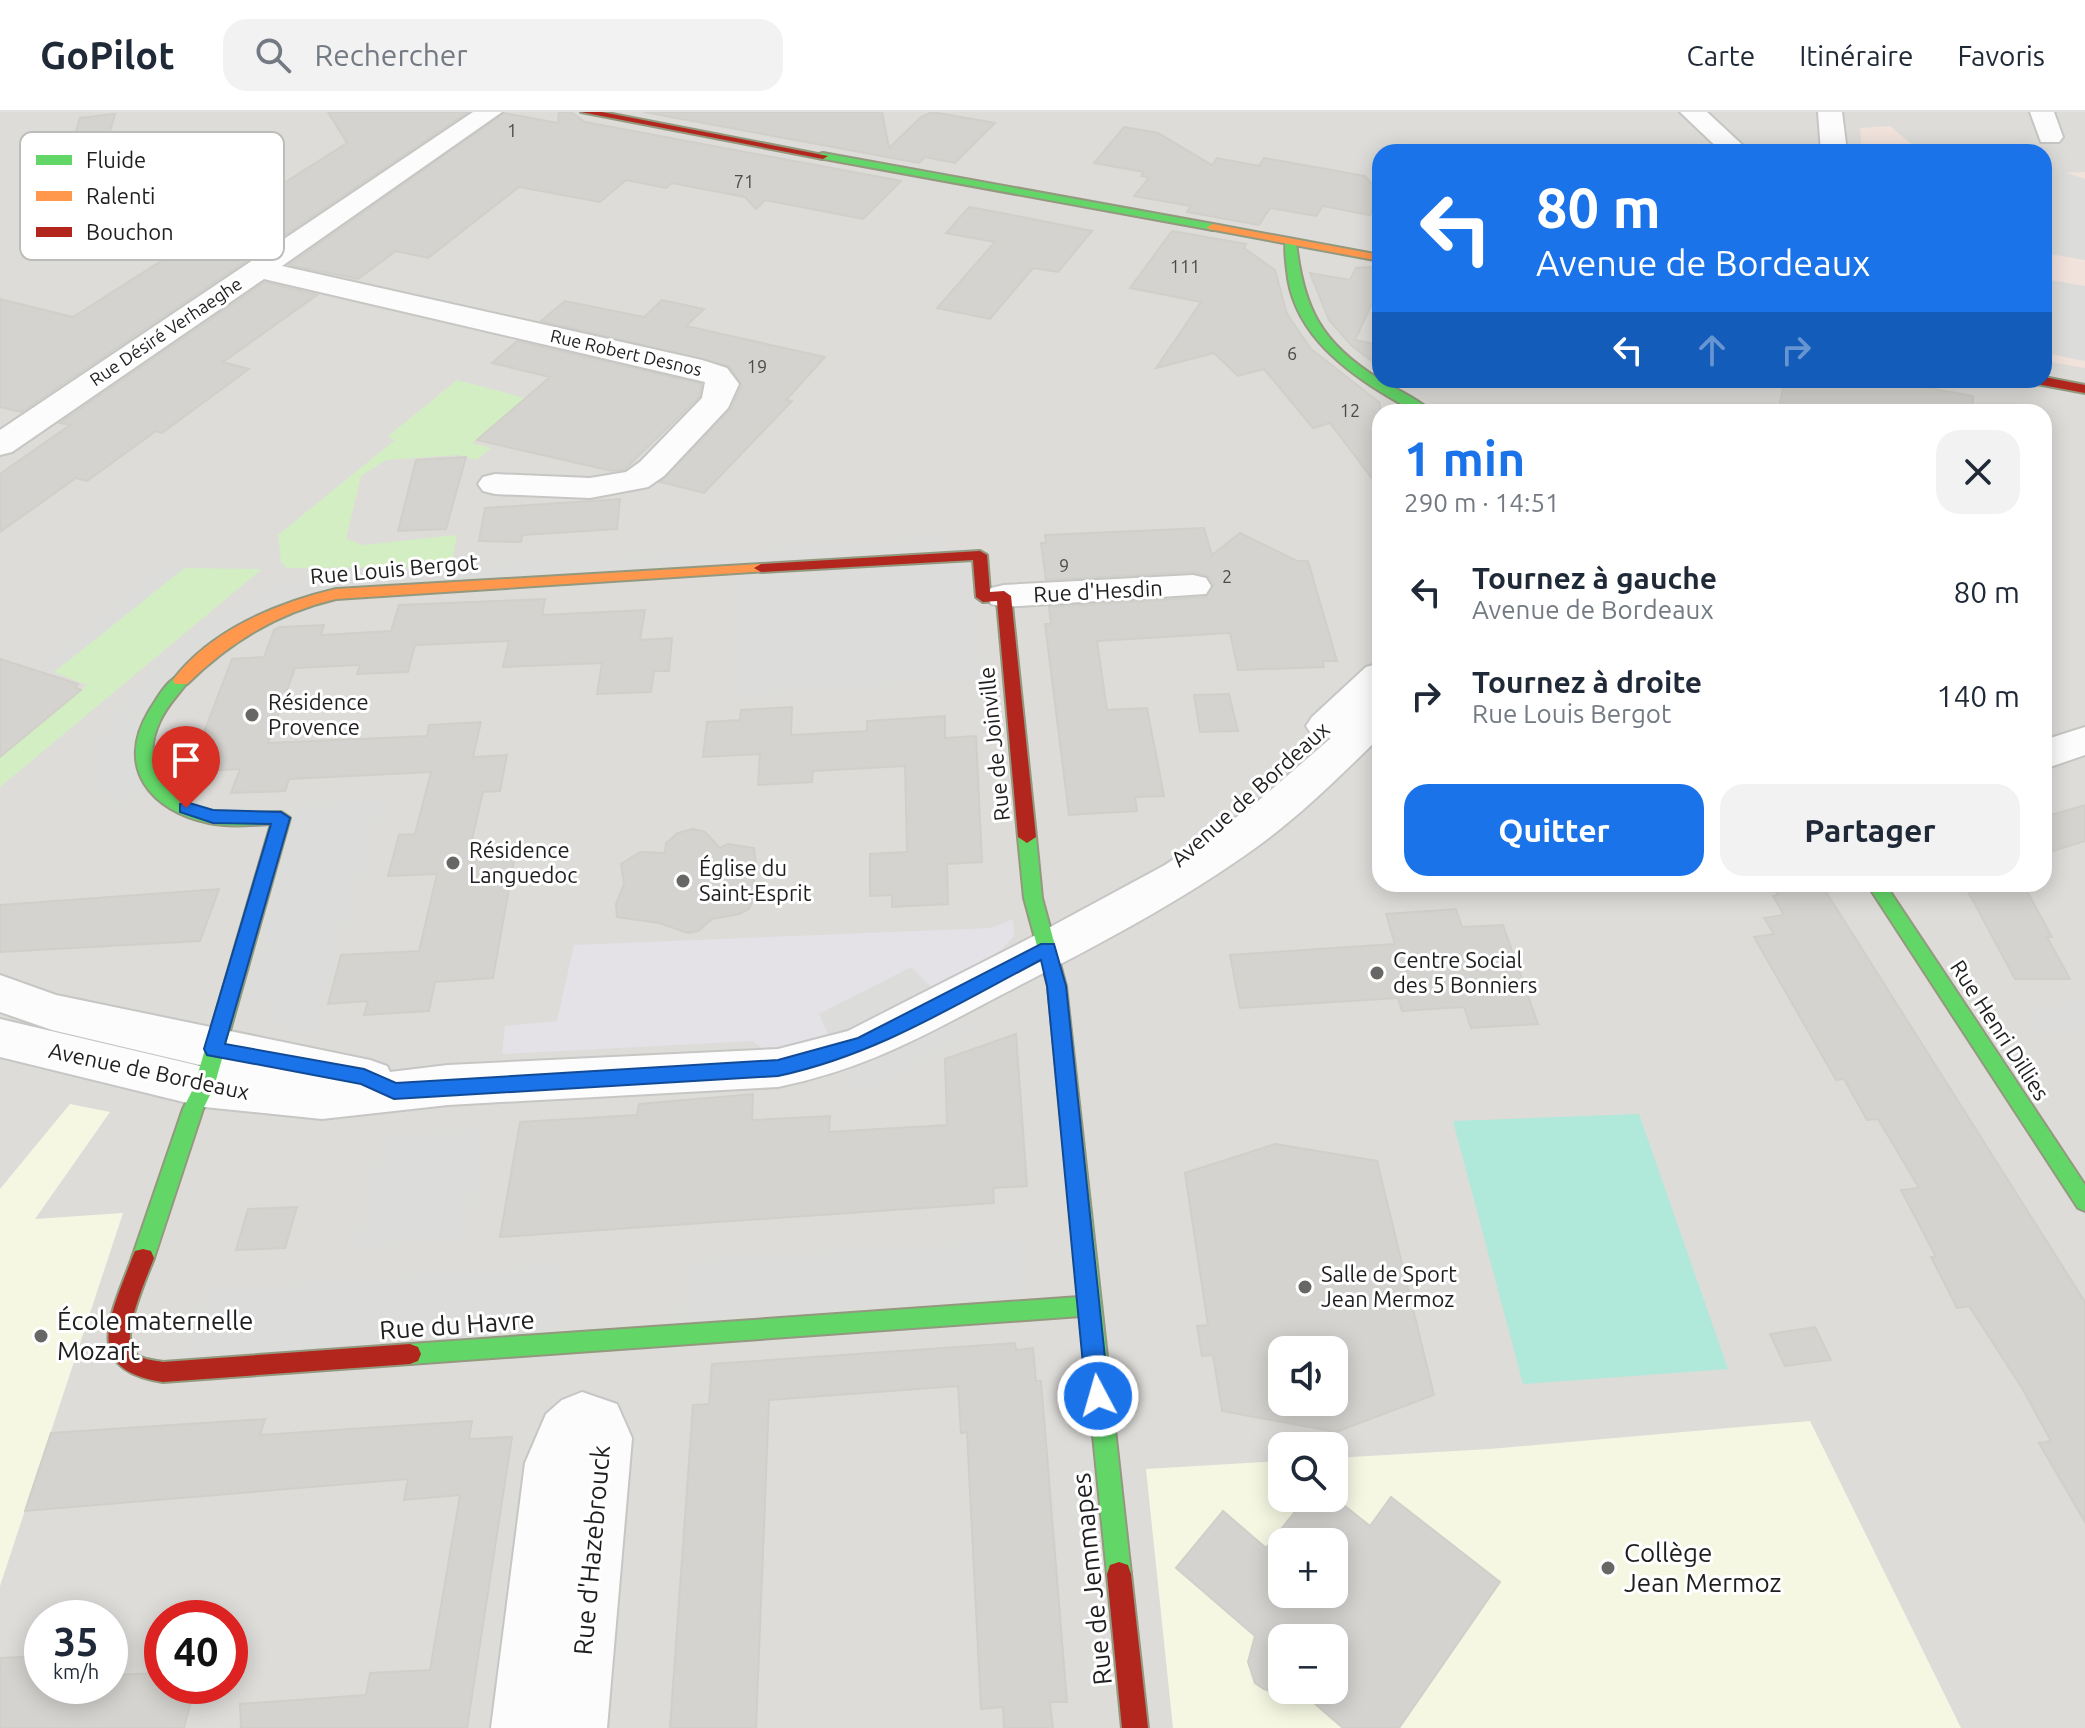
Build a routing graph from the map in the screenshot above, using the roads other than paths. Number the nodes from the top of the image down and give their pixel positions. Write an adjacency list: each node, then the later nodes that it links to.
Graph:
1 (490, 112): 10 (street, Rue Désiré Verhaeghe)
2 (586, 112): 9 (street)
3 (1692, 112): 7 (street)
4 (1830, 112): 8 (street)
5 (2042, 112): 6 (street)
6 (2050, 137)
7 (1728, 144)
8 (1833, 144)
9 (1290, 242): 11 (street); 14 (street)
10 (284, 251)
11 (1372, 257)
12 (271, 260): 13 (street, Rue Désiré Verhaeghe)
13 (258, 269): 19 (street, Rue Désiré Verhaeghe); 20 (street, Rue Robert Desnos)
14 (1372, 379)
15 (2052, 384): 17 (street)
16 (1387, 388): 18 (street)
17 (2082, 391)
18 (1412, 404)
19 (0, 445)
20 (495, 484)
21 (1193, 586): 22 (street, Rue d'Hesdin)
22 (1004, 596): 29 (street, Rue de Joinville); 32 (street, Rue Louis Bergot)
23 (1372, 683): 28 (street, Avenue de Bordeaux)
24 (1372, 722): 28 (street, Avenue de Bordeaux)
25 (2085, 741): 26 (street)
26 (2052, 752)
27 (1881, 892): 33 (street, Rue Henri Dillies)
28 (1119, 912): 29 (street, Avenue de Bordeaux)
29 (1047, 949): 32 (street, Avenue de Bordeaux); 34 (street, Rue de Jemmapes)
30 (0, 993): 32 (street, Avenue de Bordeaux)
31 (0, 1038): 32 (street, Avenue de Bordeaux)
32 (209, 1068): 34 (street, Rue du Havre)
33 (2085, 1202)
34 (1088, 1306): 37 (street, Rue de Jemmapes)
35 (523, 1728): 36 (street, Rue d'Hazebrouck)
36 (575, 1728)
37 (1135, 1728)

